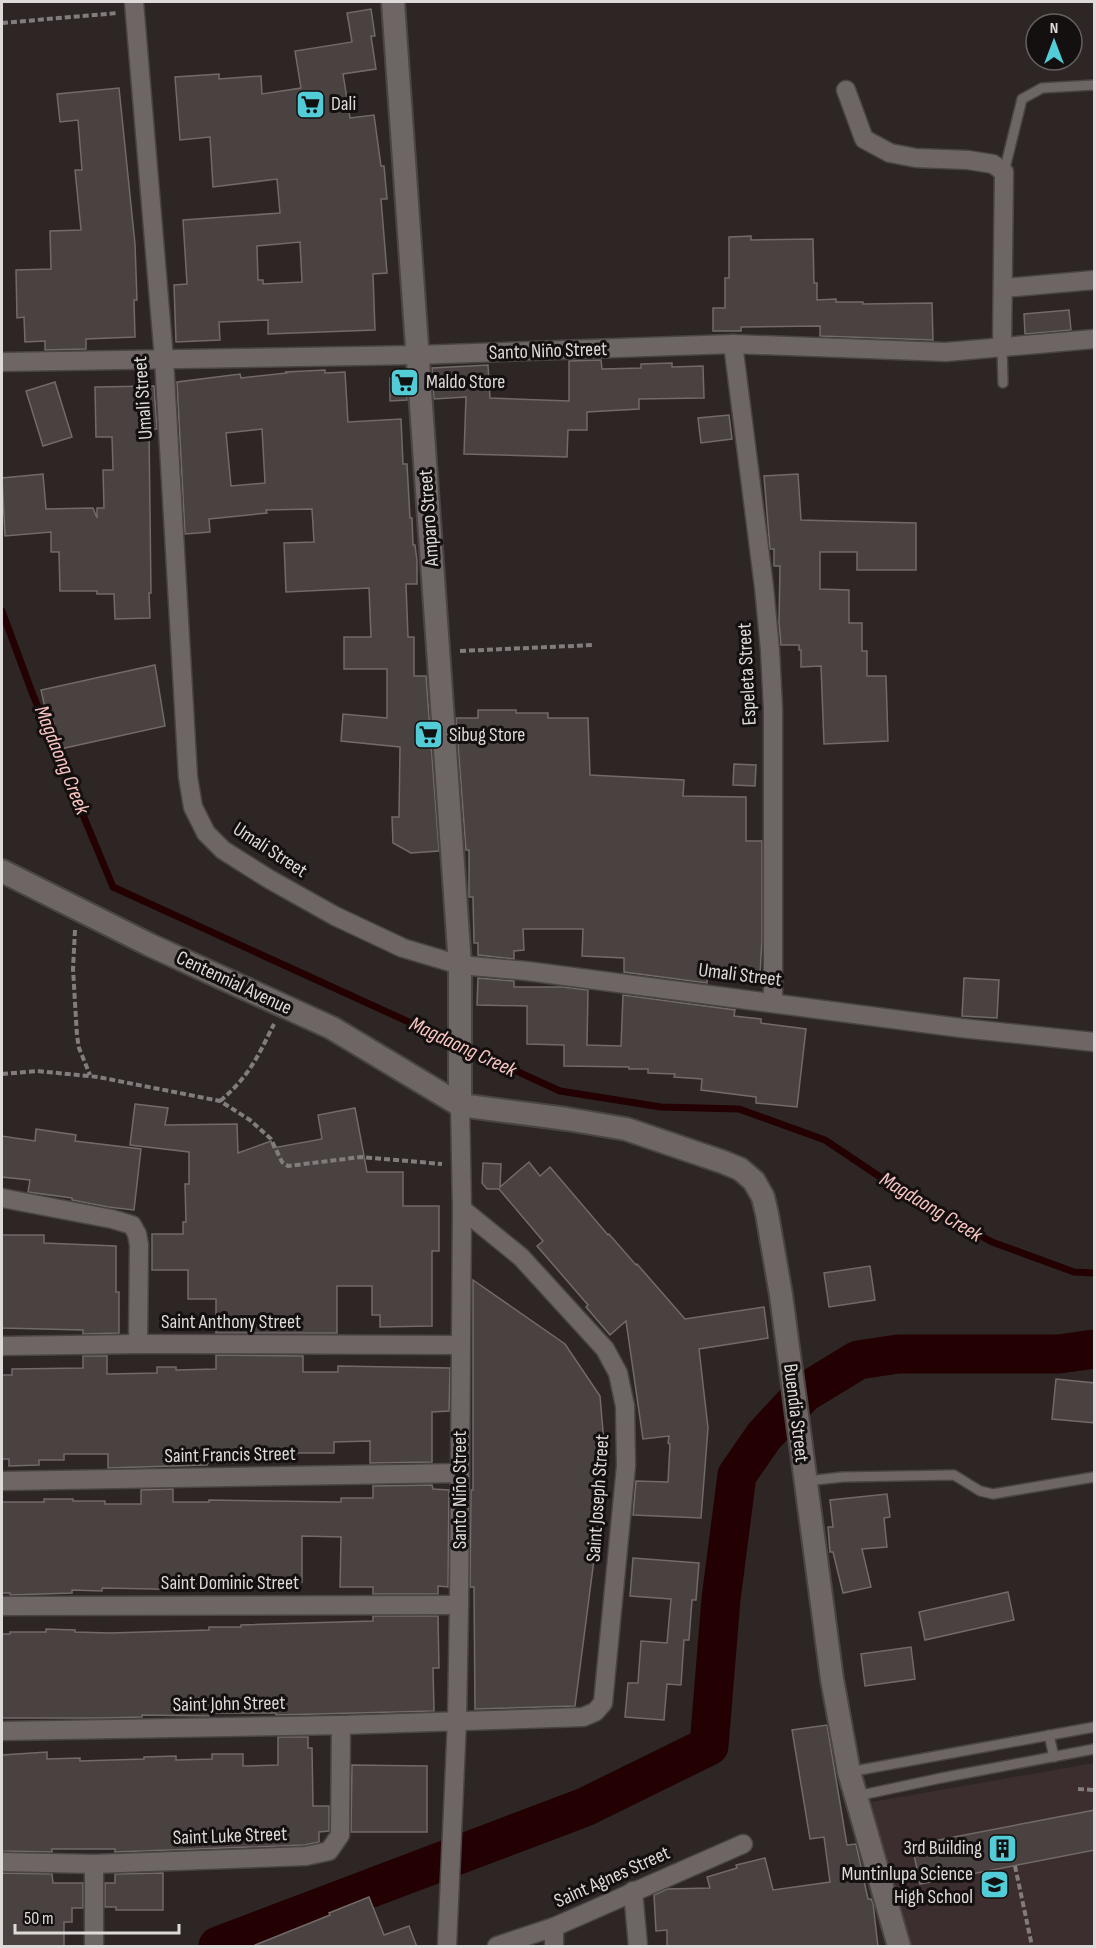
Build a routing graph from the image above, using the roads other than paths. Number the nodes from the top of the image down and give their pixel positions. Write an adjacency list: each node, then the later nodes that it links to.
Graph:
1 (393, 2): 11 (street, Amparo Street)
2 (135, 7): 12 (street, Umali Street)
3 (1095, 85): 5 (lane)
4 (846, 90): 5 (street)
5 (1004, 172): 7 (street)
6 (1095, 279): 7 (street)
7 (1004, 288): 10 (street)
8 (1095, 339): 10 (street, Santo Niño Street)
9 (734, 345): 10 (street, Santo Niño Street); 11 (street, Santo Niño Street); 17 (street, Espeleta Street)
10 (1002, 347): 14 (lane)
11 (417, 355): 12 (street, Santo Niño Street); 16 (street, Amparo Street)
12 (164, 359): 13 (street, Santo Niño Street); 16 (street, Umali Street)
13 (2, 362)
14 (1003, 383)
15 (2, 871): 20 (street, Centennial Avenue)
16 (460, 965): 17 (street, Umali Street); 18 (street, Amparo Street)
17 (773, 1002): 19 (street, Umali Street)
18 (460, 1034): 20 (street, Santo Niño Street)
19 (1095, 1042)
20 (460, 1095): 22 (street, Santo Niño Street); 29 (street, Buendia Street)
21 (2, 1198): 23 (street)
22 (462, 1209): 25 (street, Santo Niño Street); 32 (street, Saint Joseph Street)
23 (138, 1344): 24 (street, Saint Anthony Street); 25 (street, Saint Anthony Street)
24 (2, 1346)
25 (460, 1346): 26 (street, Santo Niño Street)
26 (460, 1473): 28 (street, Saint Francis Street); 30 (street, Santo Niño Street)
27 (1095, 1477): 29 (lane)
28 (2, 1481)
29 (805, 1481): 39 (street, Buendia Street)
30 (459, 1605): 31 (street, Saint Dominic Street); 32 (street, Santo Niño Street)
31 (2, 1606)
32 (457, 1720): 33 (street, Saint John Street); 47 (street, Santo Niño Street)
33 (341, 1725): 35 (street, Saint John Street); 43 (street, Saint Luke Street)
34 (1095, 1727): 36 (lane)
35 (2, 1731)
36 (1049, 1735): 38 (lane); 39 (lane)
37 (1095, 1749): 38 (lane)
38 (1054, 1757): 40 (lane)
39 (849, 1772): 40 (street, Buendia Street)
40 (855, 1797): 51 (street, Buendia Street)
41 (743, 1844): 44 (street, Saint Agnes Street)
42 (2, 1862): 43 (street, Saint Luke Street)
43 (94, 1864): 46 (street)
44 (633, 1891): 45 (street, Saint Agnes Street); 50 (street)
45 (554, 1927): 48 (street, Saint Agnes Street); 49 (street)
46 (94, 1947)
47 (447, 1947)
48 (497, 1947)
49 (554, 1947)
50 (638, 1947)
51 (899, 1947)

